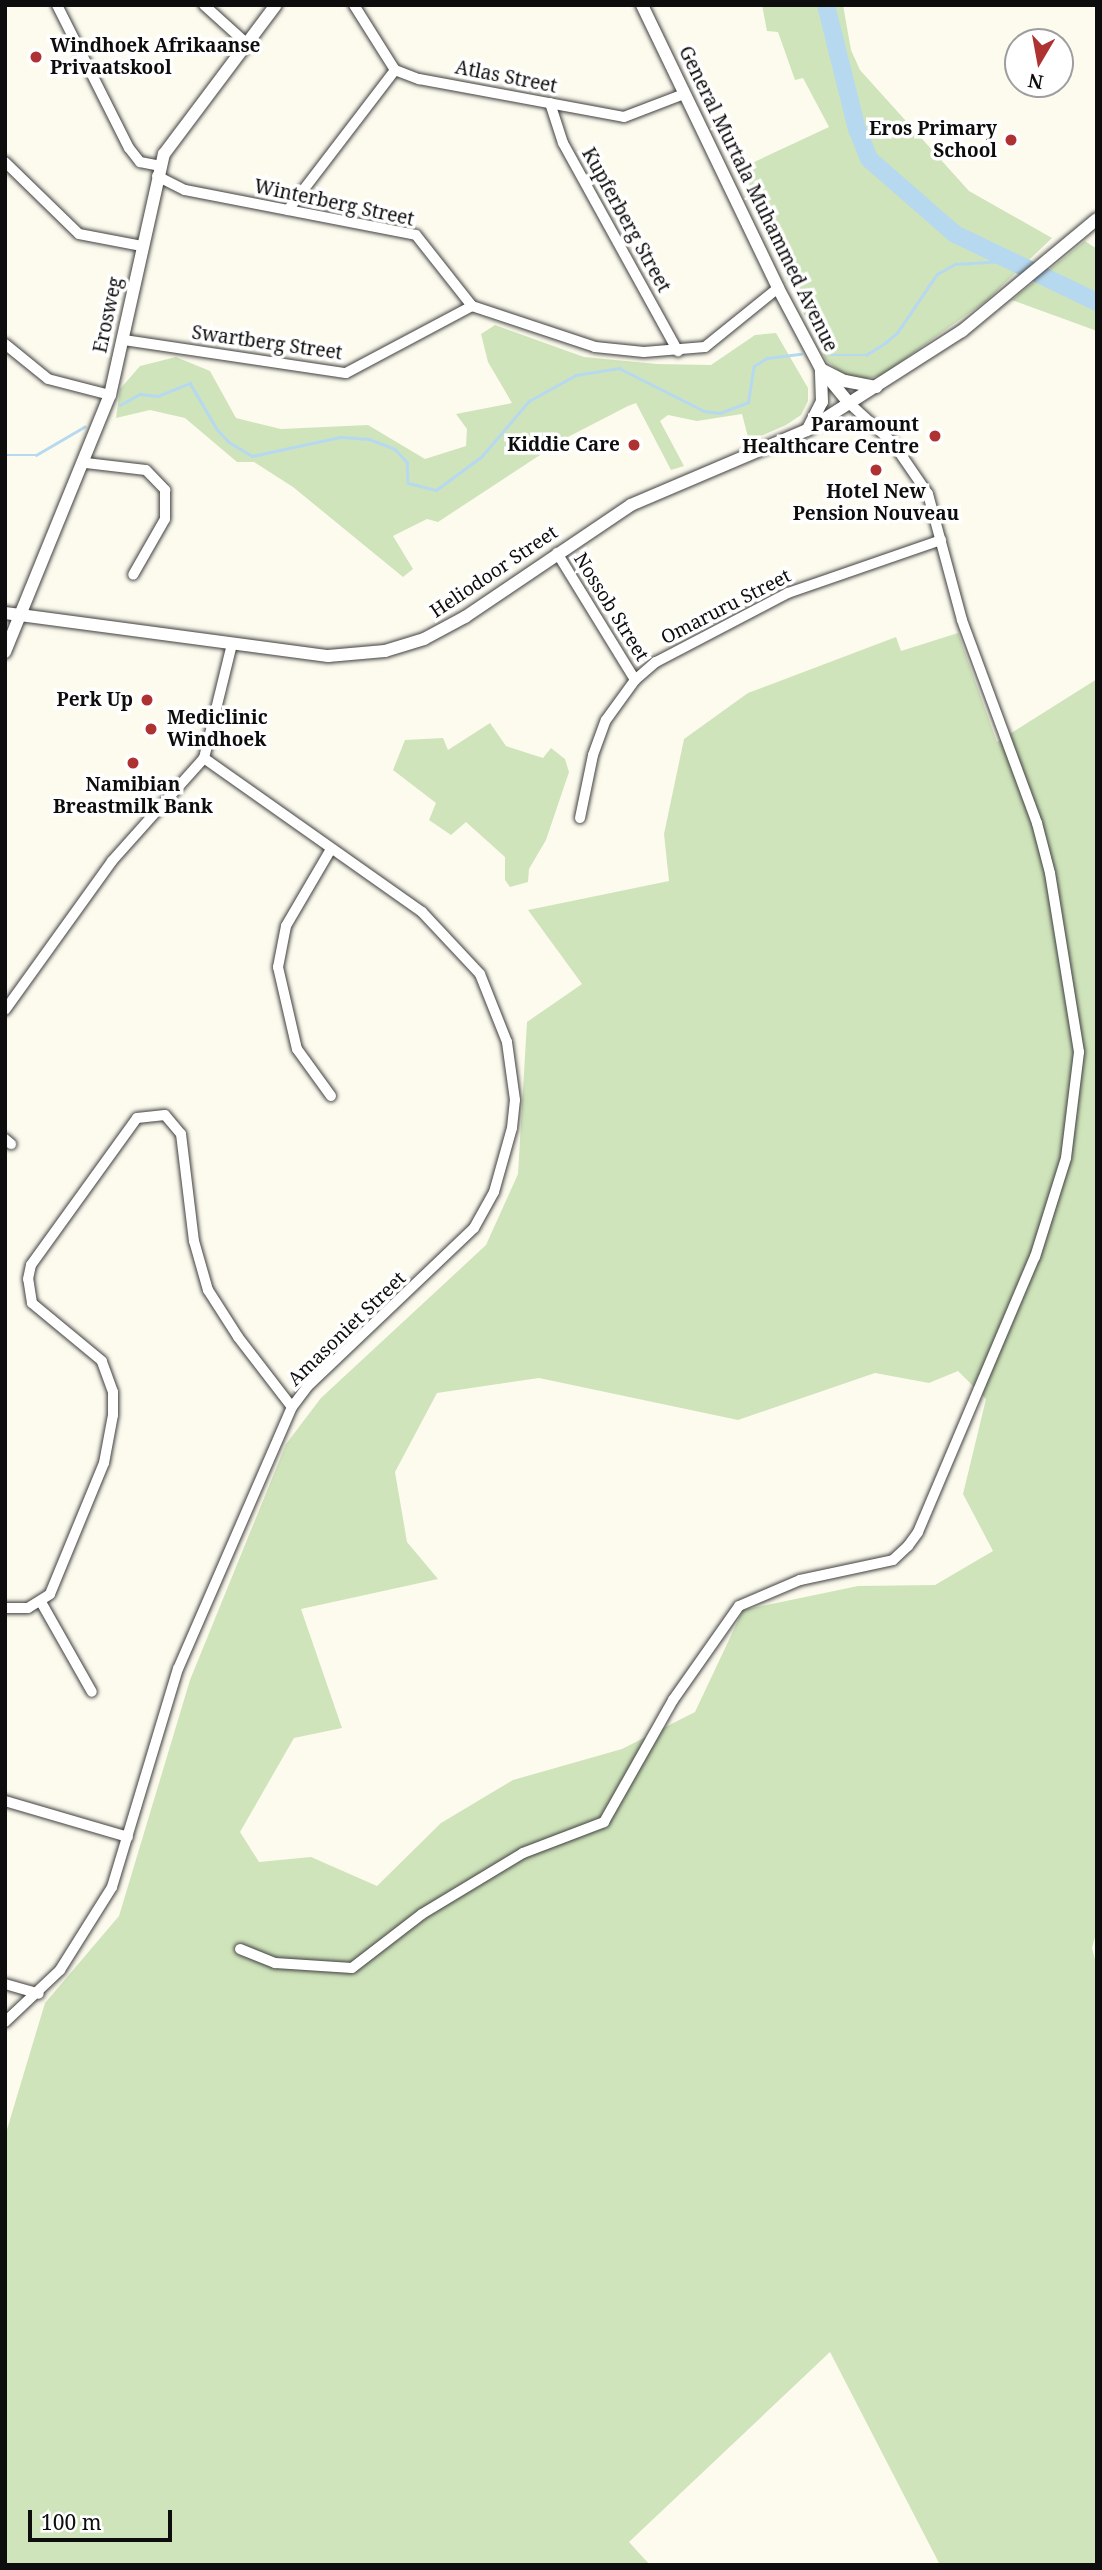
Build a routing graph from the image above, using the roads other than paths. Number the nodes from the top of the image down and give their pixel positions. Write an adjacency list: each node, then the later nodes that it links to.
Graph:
1 (57, 5): 11 (street, Winterberg Street)
2 (204, 5): 6 (street)
3 (276, 5): 6 (street, Erosweg)
4 (354, 5): 7 (street)
5 (642, 5): 8 (street, General Murtala Muhammed Avenue)
6 (246, 43): 11 (street, Erosweg)
7 (396, 70): 9 (street, Atlas Street); 12 (street)
8 (684, 94): 9 (street, Atlas Street); 15 (street, General Murtala Muhammed Avenue)
9 (550, 103): 19 (street, Kupferberg Street)
10 (5, 162): 14 (street)
11 (159, 171): 12 (street, Winterberg Street); 14 (street, Erosweg)
12 (288, 210): 16 (street, Winterberg Street)
13 (1097, 219): 21 (street, Heliodoor Street)
14 (142, 246): 17 (street, Erosweg)
15 (778, 288): 19 (street); 20 (street, General Murtala Muhammed Avenue)
16 (472, 306): 17 (street, Swartberg Street); 19 (street)
17 (124, 340): 22 (street, Erosweg)
18 (5, 344): 22 (street)
19 (678, 351)
20 (821, 369): 21 (street); 23 (street, General Murtala Muhammed Avenue); 24 (street)
21 (876, 387): 23 (street, Heliodoor Street)
22 (110, 395): 25 (street, Erosweg)
23 (849, 404): 24 (street, Heliodoor Street); 26 (street)
24 (807, 430): 27 (street, Heliodoor Street)
25 (86, 463): 28 (street); 30 (street, Erosweg)
26 (941, 540): 33 (street, Omaruru Street); 45 (street)
27 (557, 553): 31 (street, Heliodoor Street); 33 (street, Nossob Street)
28 (133, 575)
29 (5, 613): 30 (street, Heliodoor Street)
30 (22, 615): 31 (street, Heliodoor Street); 32 (street, Erosweg)
31 (232, 644): 34 (street)
32 (5, 652)
33 (635, 680): 35 (street, Omaruru Street)
34 (205, 758): 36 (street, Amasoniet Street); 37 (street)
35 (580, 818)
36 (331, 849): 38 (street); 39 (street, Amasoniet Street)
37 (5, 1010)
38 (331, 1096)
39 (292, 1407): 40 (street); 44 (street, Amasoniet Street)
40 (41, 1602): 41 (street); 42 (street)
41 (5, 1608)
42 (92, 1692)
43 (5, 1801): 44 (street)
44 (128, 1837): 47 (street, Amasoniet Street)
45 (240, 1949)
46 (5, 1984): 47 (street)
47 (38, 1994): 48 (street, Amasoniet Street)
48 (5, 2022)

